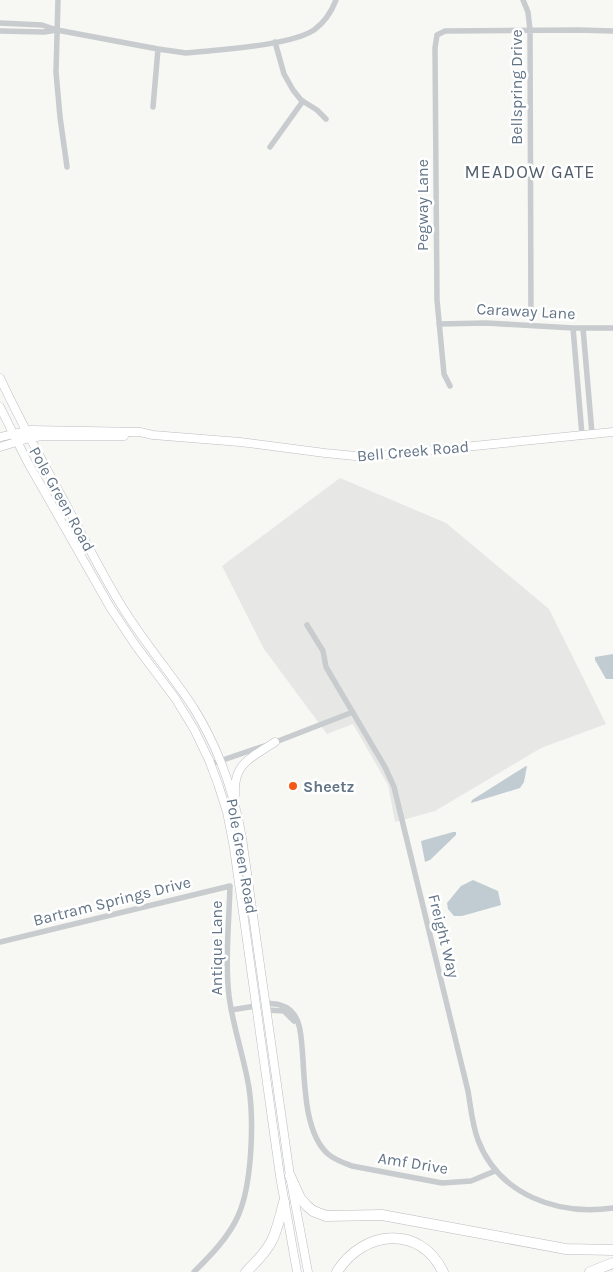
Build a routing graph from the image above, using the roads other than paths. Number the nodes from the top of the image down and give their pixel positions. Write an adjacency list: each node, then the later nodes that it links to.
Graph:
1 (58, 0): 5 (street)
2 (336, 0): 9 (street)
3 (523, 0): 6 (street, Bellspring Drive)
4 (0, 24): 5 (street)
5 (57, 30): 7 (street); 10 (street); 15 (street)
6 (530, 30): 8 (street); 16 (street, Pegway Lane); 17 (street, Bellspring Drive)
7 (0, 31)
8 (613, 31)
9 (275, 42): 10 (street); 11 (street)
10 (158, 49): 12 (street)
11 (303, 102): 13 (street); 14 (street)
12 (153, 107)
13 (326, 119)
14 (270, 147)
15 (67, 167)
16 (438, 324): 17 (street, Caraway Lane); 22 (street, Pegway Lane)
17 (531, 326): 18 (street, Caraway Lane)
18 (573, 328): 19 (street, Caraway Lane); 29 (street)
19 (583, 328): 20 (street, Caraway Lane); 27 (street)
20 (613, 328)
21 (0, 378): 24 (main road, Pole Green Road)
22 (450, 386)
23 (0, 407): 26 (main road, Pole Green Road)
24 (25, 430): 26 (main road, Bell Creek Road); 28 (main road, Bell Creek Road); 31 (main road, Pole Green Road)
25 (613, 432): 27 (main road, Bell Creek Road)
26 (12, 433): 30 (main road, Bell Creek Road); 32 (main road, Pole Green Road)
27 (592, 434): 29 (main road, Bell Creek Road)
28 (154, 435): 29 (main road, Bell Creek Road); 31 (main road, Bell Creek Road)
29 (582, 435)
30 (0, 437)
31 (29, 438): 32 (main road, Bell Creek Road); 37 (main road, Pole Green Road)
32 (18, 442): 33 (main road, Bell Creek Road); 38 (main road, Pole Green Road)
33 (0, 447)
34 (307, 625): 35 (street, Freight Way)
35 (352, 712): 36 (street); 46 (street, Freight Way)
36 (275, 742): 37 (street); 39 (main road)
37 (220, 761): 38 (street); 39 (main road, Pole Green Road)
38 (211, 764): 43 (main road, Pole Green Road)
39 (236, 810): 42 (main road, Pole Green Road)
40 (230, 886): 41 (street, Bartram Springs Drive); 44 (street, Antique Lane)
41 (0, 942)
42 (259, 958): 43 (main road); 45 (main road, Pole Green Road)
43 (256, 1006): 44 (street, Antique Lane); 45 (main road); 48 (main road, Pole Green Road)
44 (231, 1010): 52 (street, Antique Lane)
45 (266, 1010): 46 (street, Amf Drive); 47 (main road, Pole Green Road)
46 (495, 1170): 49 (street)
47 (290, 1176): 50 (highway); 55 (main road, Pole Green Road)
48 (284, 1202): 53 (highway); 54 (main road, Pole Green Road)
49 (613, 1208)
50 (613, 1250)
51 (613, 1263): 58 (highway)
52 (194, 1272)
53 (246, 1272)
54 (297, 1272)
55 (308, 1272)
56 (337, 1272): 57 (highway)
57 (443, 1272)
58 (590, 1272)

